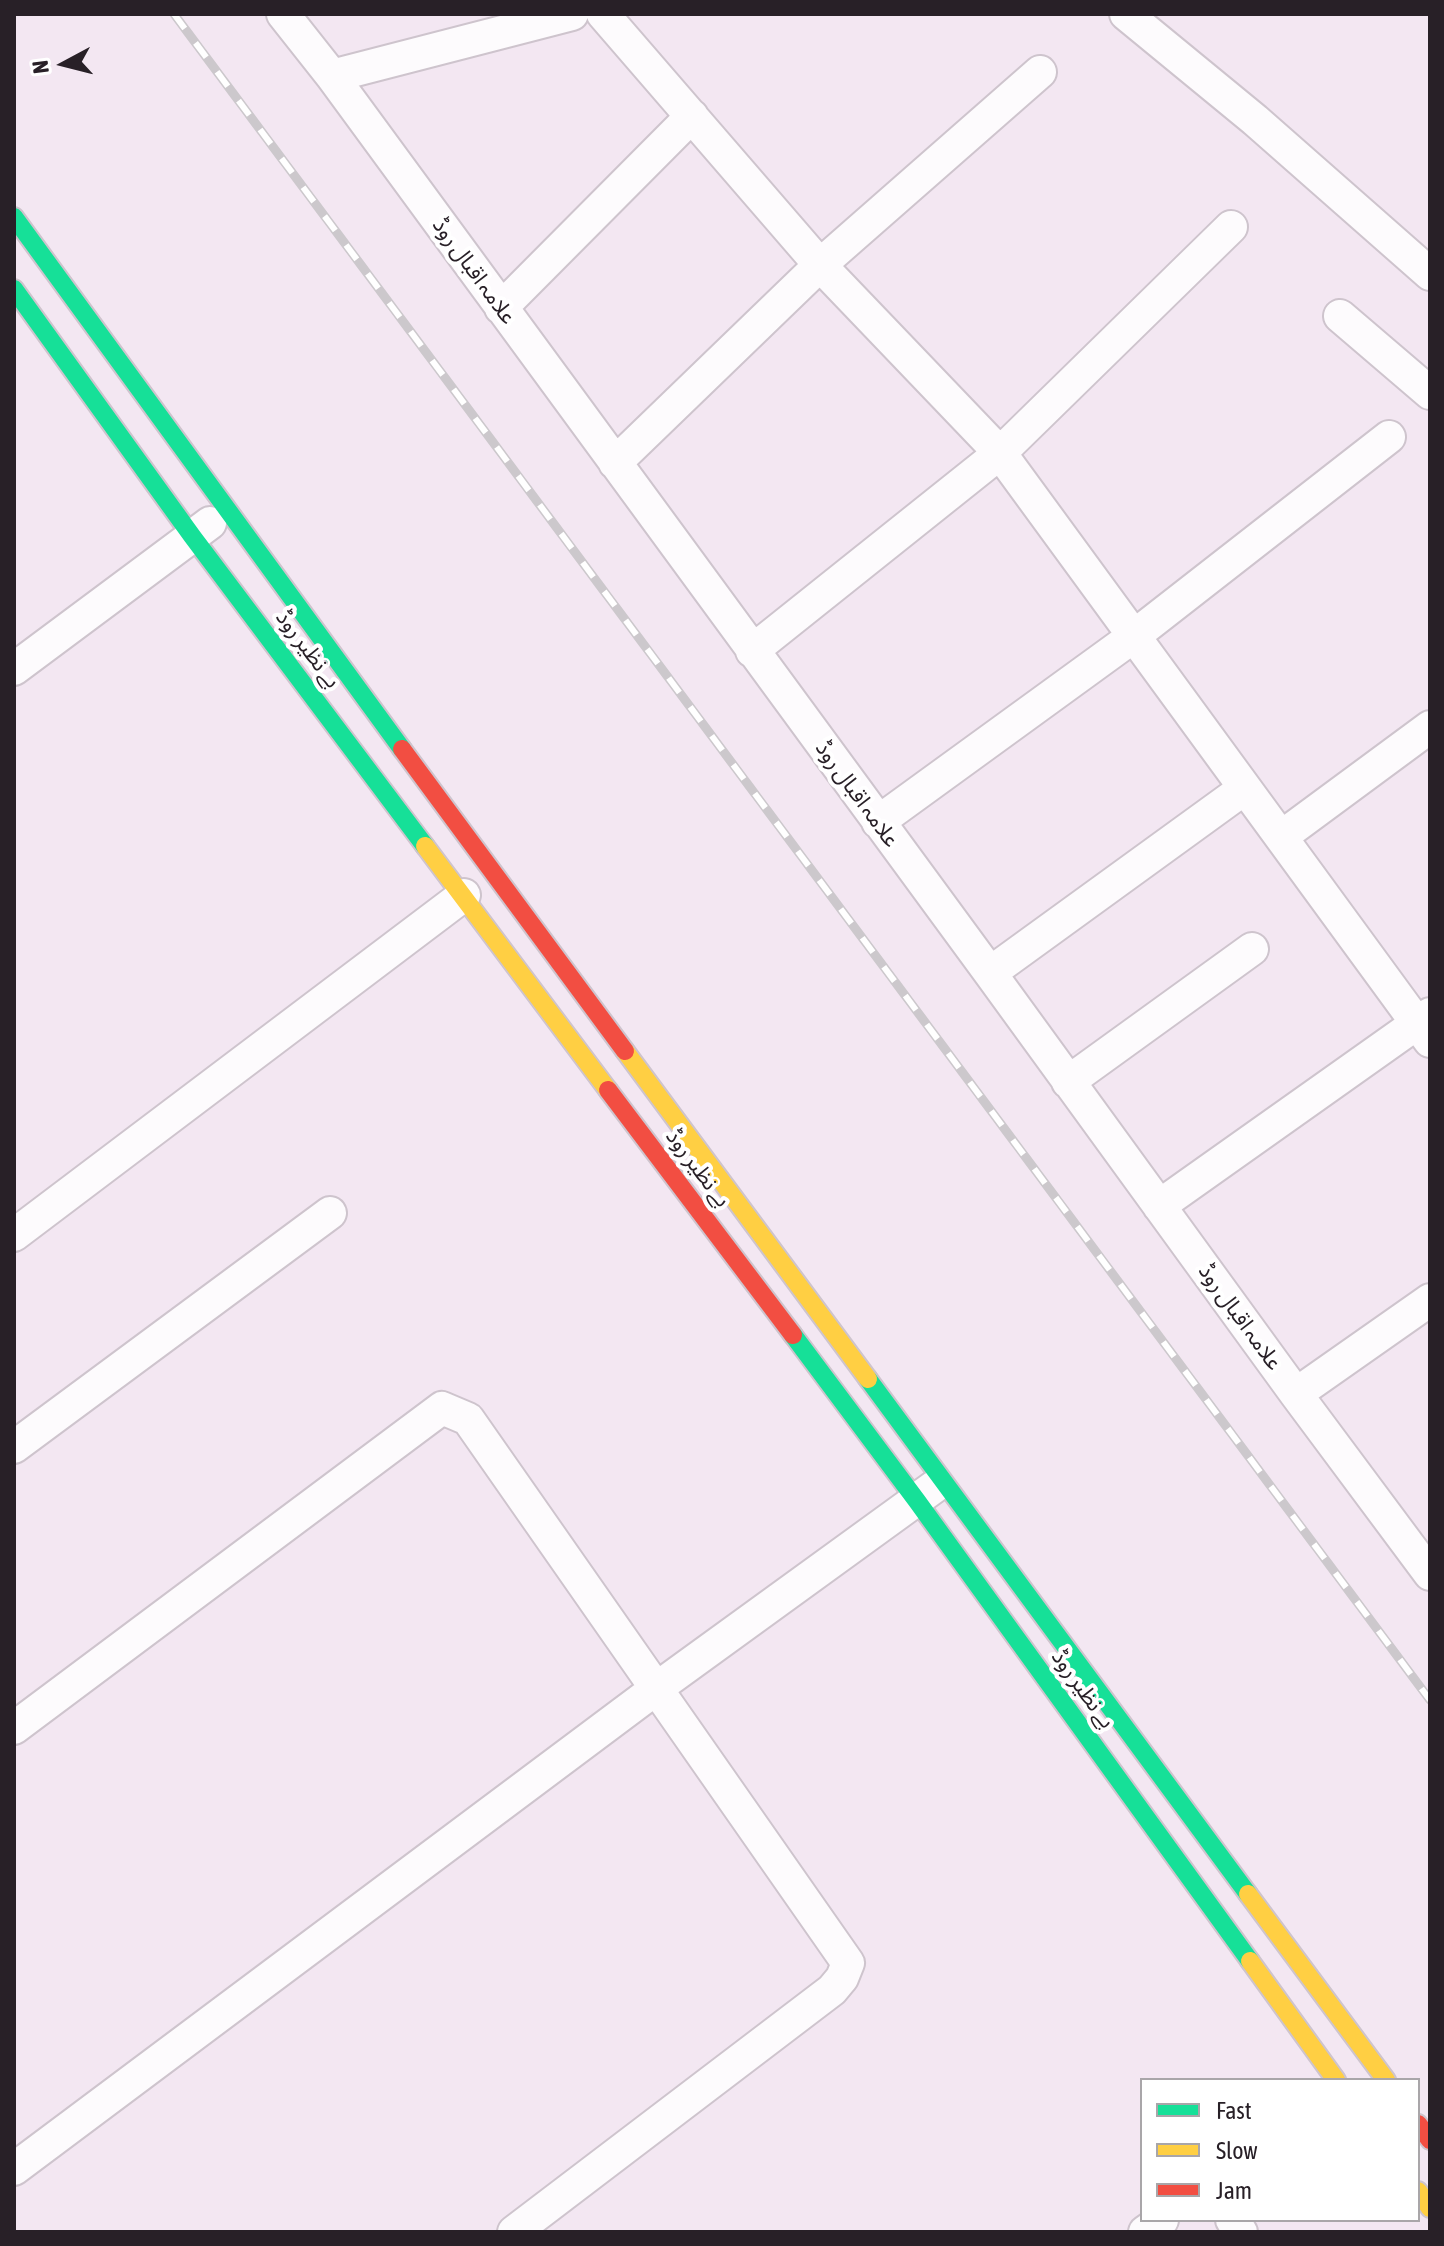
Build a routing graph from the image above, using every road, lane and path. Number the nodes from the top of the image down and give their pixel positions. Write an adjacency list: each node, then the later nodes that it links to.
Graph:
1 (283, 14): 6 (street, علامہ اقبال روڈ)
2 (572, 14): 6 (street)
3 (603, 14): 7 (street)
4 (1126, 14): 11 (street)
5 (1040, 72): 10 (street)
6 (332, 76): 13 (street, علامہ اقبال روڈ)
7 (692, 116): 10 (street); 13 (street)
8 (14, 217): 19 (main road)
9 (1231, 227): 17 (street)
10 (820, 265): 17 (street); 18 (street)
11 (1430, 274)
12 (14, 289): 20 (main road, بے نظیر روڈ)
13 (501, 308): 18 (street, علامہ اقبال روڈ)
14 (1340, 316): 15 (street)
15 (1430, 393)
16 (1389, 437): 21 (street)
17 (1000, 453): 21 (street); 22 (street)
18 (615, 463): 22 (street, علامہ اقبال روڈ)
19 (228, 511): 20 (street); 39 (main road)
20 (192, 536): 23 (street); 28 (main road, بے نظیر روڈ)
21 (1134, 636): 25 (street); 26 (street)
22 (752, 651): 26 (street, علامہ اقبال روڈ)
23 (14, 669)
24 (1430, 727): 27 (street)
25 (1245, 788): 27 (street); 30 (street)
26 (878, 822): 30 (street, علامہ اقبال روڈ)
27 (1281, 837): 31 (street)
28 (464, 895): 35 (street); 40 (main road, بے نظیر روڈ)
29 (1252, 949): 32 (street)
30 (990, 973): 32 (street, علامہ اقبال روڈ)
31 (1425, 1026): 33 (street)
32 (1068, 1082): 33 (street, علامہ اقبال روڈ)
33 (1159, 1206): 37 (street, علامہ اقبال روڈ)
34 (330, 1213): 38 (street)
35 (14, 1235)
36 (1430, 1300): 37 (street)
37 (1296, 1394): 41 (street, علامہ اقبال روڈ)
38 (14, 1447)
39 (942, 1481): 40 (street); 45 (main road)
40 (917, 1501): 42 (street); 44 (main road, بے نظیر روڈ)
41 (1430, 1574)
42 (657, 1688): 43 (street); 46 (street); 47 (street)
43 (14, 1728)
44 (1335, 2078)
45 (1385, 2078)
46 (14, 2169)
47 (514, 2232)

